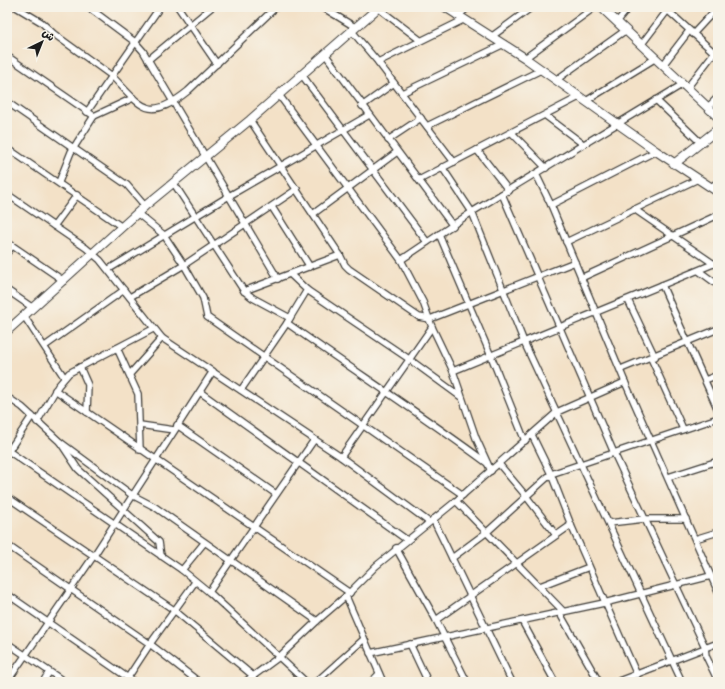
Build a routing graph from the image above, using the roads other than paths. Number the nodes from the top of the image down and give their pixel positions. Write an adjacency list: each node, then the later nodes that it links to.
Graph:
1 (10, 7): 18 (street)
2 (16, 7): 41 (street)
3 (88, 7): 27 (street)
4 (160, 7): 27 (street)
5 (178, 7): 21 (street)
6 (212, 7): 21 (street)
7 (276, 7): 37 (street)
8 (322, 7): 22 (street)
9 (445, 7): 19 (street)
10 (469, 7): 19 (street)
11 (532, 7): 25 (street)
12 (595, 7): 33 (street)
13 (602, 7): 20 (street)
14 (629, 7): 20 (street)
15 (718, 7): 24 (street)
16 (378, 8): 22 (street); 26 (street)
17 (667, 8): 24 (street); 29 (street)
18 (7, 13)
19 (460, 18): 25 (street); 26 (street)
20 (617, 22): 23 (street)
21 (191, 26): 35 (street); 37 (street)
22 (353, 29): 30 (street); 36 (street)
23 (626, 30): 29 (street); 42 (street)
24 (691, 32): 31 (street); 38 (street)
25 (491, 37): 28 (street)
26 (420, 40): 36 (street)
27 (135, 42): 35 (street); 41 (street)
28 (504, 44): 33 (street); 45 (street)
29 (642, 45): 34 (street)
30 (324, 54): 40 (street); 53 (street)
31 (717, 55): 44 (street)
32 (7, 56): 55 (street)
33 (525, 58): 39 (street)
34 (656, 58): 38 (street); 49 (street)
35 (148, 60): 52 (street)
36 (378, 62): 43 (street)
37 (217, 64): 52 (street)
38 (663, 65): 44 (street)
39 (542, 70): 42 (street); 63 (street)
40 (302, 75): 46 (street); 65 (street)
41 (112, 76): 48 (street); 55 (street)
42 (556, 80): 49 (street)
43 (394, 82): 45 (street); 53 (street)
44 (685, 86): 50 (street); 54 (street)
45 (402, 94): 60 (street)
46 (279, 95): 61 (street); 70 (street)
47 (718, 97): 54 (street)
48 (133, 98): 52 (street); 57 (street)
49 (582, 99): 58 (street); 62 (street)
50 (656, 100): 62 (street); 68 (street)
51 (7, 102): 72 (street)
52 (173, 103): 76 (street)
53 (362, 106): 56 (street)
54 (708, 108): 59 (street)
55 (87, 112): 57 (street)
56 (370, 115): 65 (street); 67 (street)
57 (94, 116): 72 (street)
58 (546, 116): 66 (street); 69 (street)
59 (718, 117)
60 (420, 118): 63 (street); 67 (street)
61 (250, 120): 76 (street); 79 (street)
62 (616, 124): 69 (street); 74 (street)
63 (427, 126): 77 (street)
64 (718, 129): 68 (street)
65 (345, 131): 70 (street); 82 (street)
66 (512, 133): 73 (street); 81 (street)
67 (388, 140): 75 (street)
68 (701, 143): 78 (street)
69 (583, 144): 81 (street)
70 (318, 147): 79 (street); 89 (street)
71 (7, 148): 86 (street)
72 (73, 148): 86 (street); 98 (street)
73 (477, 150): 77 (street); 92 (street)
74 (656, 151): 78 (street); 97 (street)
75 (397, 152): 82 (street); 85 (street)
76 (206, 156): 87 (street); 96 (street)
77 (454, 162): 80 (street)
78 (674, 164): 84 (street)
79 (282, 166): 90 (street); 96 (street)
80 (442, 167): 85 (street); 101 (street)
81 (546, 168): 83 (street)
82 (373, 169): 89 (street); 113 (street)
83 (536, 174): 92 (street); 97 (street)
84 (698, 179): 91 (street); 100 (street)
85 (419, 180): 108 (street)
86 (59, 182): 95 (street)
87 (174, 182): 98 (street); 105 (street)
88 (718, 182): 91 (street)
89 (347, 188): 103 (street); 120 (street)
90 (297, 189): 99 (street); 103 (street)
91 (715, 190)
92 (509, 191): 94 (street)
93 (7, 194): 107 (street)
94 (502, 194): 101 (street); 128 (street)
95 (77, 195): 107 (street); 109 (street)
96 (229, 196): 105 (street); 106 (street)
97 (551, 205): 114 (street)
98 (145, 206): 102 (street)
99 (272, 207): 106 (street); 124 (street)
100 (634, 209): 112 (street); 114 (street)
101 (472, 212): 108 (street); 134 (street)
102 (137, 213): 109 (street); 111 (street)
103 (313, 214): 119 (street)
104 (718, 215): 112 (street)
105 (197, 216): 111 (street); 116 (street)
106 (246, 224): 116 (street); 130 (street)
107 (54, 226): 118 (street)
108 (452, 226): 110 (street)
109 (122, 227): 118 (street)
110 (439, 234): 113 (street); 141 (street)
111 (164, 235): 122 (street); 125 (street)
112 (674, 236): 123 (street); 129 (street)
113 (427, 242): 120 (street)
114 (566, 242): 121 (street)
115 (10, 244): 117 (street); 131 (street)
116 (215, 244): 122 (street); 138 (street)
117 (7, 253)
118 (94, 254): 125 (street); 131 (street)
119 (340, 256): 124 (street); 146 (street)
120 (401, 260): 146 (street)
121 (575, 262): 128 (street); 129 (street)
122 (184, 264): 139 (street); 158 (street)
123 (716, 264): 126 (street)
124 (310, 268): 127 (street)
125 (109, 269): 136 (street)
126 (699, 271): 132 (street); 133 (street)
127 (291, 275): 130 (street); 137 (street)
128 (539, 277): 134 (street); 149 (street)
129 (581, 278): 143 (street)
130 (278, 279): 138 (street)
131 (64, 281): 142 (street)
132 (718, 285)
133 (662, 286): 140 (street); 155 (street)
134 (503, 289): 141 (street); 154 (street)
135 (7, 290): 142 (street)
136 (124, 290): 139 (street); 156 (street)
137 (307, 290): 145 (street); 161 (street)
138 (244, 291): 145 (street)
139 (130, 297): 150 (street)
140 (628, 300): 143 (street); 160 (street)
141 (469, 304): 146 (street); 159 (street)
142 (33, 308): 144 (street)
143 (596, 313): 149 (street); 163 (street)
144 (24, 316): 152 (street); 156 (street)
145 (290, 318): 147 (street)
146 (430, 319): 148 (street)
147 (287, 323): 158 (street); 174 (street)
148 (432, 327): 161 (street); 165 (street)
149 (560, 328): 154 (street); 177 (street)
150 (153, 329): 153 (street); 157 (street)
151 (718, 329): 155 (street)
152 (7, 331)
153 (162, 338): 164 (street); 166 (street)
154 (524, 342): 159 (street); 180 (street)
155 (688, 343): 160 (street); 169 (street)
156 (45, 346): 168 (street)
157 (117, 348): 162 (street); 166 (street)
158 (264, 356): 172 (street); 184 (street)
159 (492, 356): 165 (street); 190 (street)
160 (653, 357): 163 (street); 187 (street)
161 (408, 359): 174 (street); 176 (street)
162 (80, 367): 168 (street); 179 (street)
163 (621, 370): 170 (street)
164 (213, 371): 172 (street); 173 (street)
165 (453, 371): 176 (street)
166 (130, 374): 185 (street)
167 (718, 375): 169 (street)
168 (64, 377): 171 (street)
169 (705, 380): 178 (street)
170 (624, 382): 177 (street); 191 (street)
171 (56, 390): 179 (street); 183 (street)
172 (241, 390): 189 (street)
173 (200, 392): 186 (street); 199 (street)
174 (384, 392): 184 (street); 200 (street)
175 (7, 397): 181 (street)
176 (461, 397): 200 (street)
177 (590, 397): 180 (street); 195 (street)
178 (718, 410)
179 (87, 412): 193 (street)
180 (557, 412): 188 (street); 201 (street)
181 (32, 416): 183 (street); 194 (street)
182 (718, 418): 187 (street)
183 (37, 422): 192 (street)
184 (364, 424): 196 (street); 208 (street)
185 (140, 425): 186 (street); 193 (street)
186 (175, 427): 197 (street); 207 (street)
187 (683, 429): 191 (street)
188 (532, 435): 190 (street); 204 (street)
189 (314, 440): 196 (street); 199 (street)
190 (525, 441): 202 (street)
191 (651, 441): 195 (street); 205 (street)
192 (60, 442): 206 (street); 212 (street)
193 (140, 450): 197 (street)
194 (8, 451): 216 (street)
195 (614, 453): 201 (street); 213 (street)
196 (341, 457): 215 (street)
197 (155, 459): 206 (street); 219 (street)
198 (718, 461): 205 (street)
199 (299, 462): 207 (street); 224 (street)
200 (487, 463): 203 (street)
201 (581, 463): 204 (street); 217 (street)
202 (499, 464): 203 (street); 209 (street)
203 (491, 471): 208 (street)
204 (551, 474): 209 (street); 218 (street)
205 (668, 477): 214 (street)
206 (132, 494): 212 (street); 225 (street)
207 (276, 494): 219 (street)
208 (463, 495): 211 (street)
209 (526, 496): 220 (street); 222 (street)
210 (7, 497): 229 (street)
211 (456, 501): 215 (street); 220 (street)
212 (122, 510): 216 (street); 228 (street)
213 (644, 519): 214 (street); 217 (street); 237 (street)
214 (686, 519): 223 (street)
215 (431, 520): 224 (street); 230 (street)
216 (114, 523): 228 (street); 229 (street)
217 (609, 523): 242 (street)
218 (570, 525): 222 (street); 233 (street)
219 (254, 528): 231 (street); 245 (street)
220 (486, 532): 230 (street); 232 (street)
221 (718, 532): 223 (street)
222 (556, 535): 232 (street)
223 (695, 539): 235 (street)
224 (407, 540): 227 (street)
225 (204, 543): 231 (street); 234 (street)
226 (7, 546): 239 (street)
227 (396, 548): 245 (street); 249 (street)
228 (161, 556): 234 (street)
229 (93, 557): 239 (street); 247 (street)
230 (452, 558): 244 (street)
231 (232, 561): 240 (street); 250 (street)
232 (518, 563): 238 (street); 244 (street)
233 (589, 567): 238 (street); 246 (street)
234 (182, 570): 236 (street)
235 (711, 576): 237 (street); 241 (street)
236 (196, 582): 240 (street); 247 (street)
237 (676, 585): 242 (street); 260 (street)
238 (540, 586): 248 (street)
239 (71, 589): 252 (street); 258 (street)
240 (208, 592): 263 (street)
241 (718, 592)
242 (641, 593): 246 (street); 264 (street)
243 (7, 594): 252 (street)
244 (471, 594): 249 (street); 253 (street)
245 (348, 595): 250 (street); 255 (street)
246 (604, 603): 248 (street); 268 (street)
247 (174, 610): 258 (street); 267 (street)
248 (561, 611): 251 (street); 286 (street)
249 (436, 620): 254 (street)
250 (317, 621): 263 (street)
251 (522, 621): 253 (street); 285 (street)
252 (48, 622): 262 (street); 269 (street)
253 (486, 628): 254 (street); 284 (street)
254 (444, 637): 259 (street); 283 (street)
255 (364, 639): 261 (street); 279 (street)
256 (7, 643): 262 (street)
257 (718, 643): 260 (street)
258 (150, 644): 269 (street); 275 (street)
259 (410, 644): 261 (street); 282 (street)
260 (705, 647): 264 (street); 270 (street)
261 (370, 653): 266 (street)
262 (25, 656): 265 (street); 271 (street)
263 (279, 657): 267 (street); 278 (street)
264 (672, 661): 268 (street); 288 (street)
265 (49, 672): 272 (street); 273 (street)
266 (379, 674): 280 (street); 281 (street)
267 (252, 675): 276 (street); 277 (street)
268 (637, 675): 287 (street)
269 (126, 680): 274 (street)
270 (718, 681)
271 (7, 682)
272 (42, 682)
273 (65, 682)
274 (134, 682)
275 (199, 682)
276 (245, 682)
277 (254, 682)
278 (306, 682)
279 (316, 682)
280 (371, 682)
281 (383, 682)
282 (428, 682)
283 (467, 682)
284 (512, 682)
285 (554, 682)
286 (599, 682)
287 (618, 682)
288 (682, 682)

